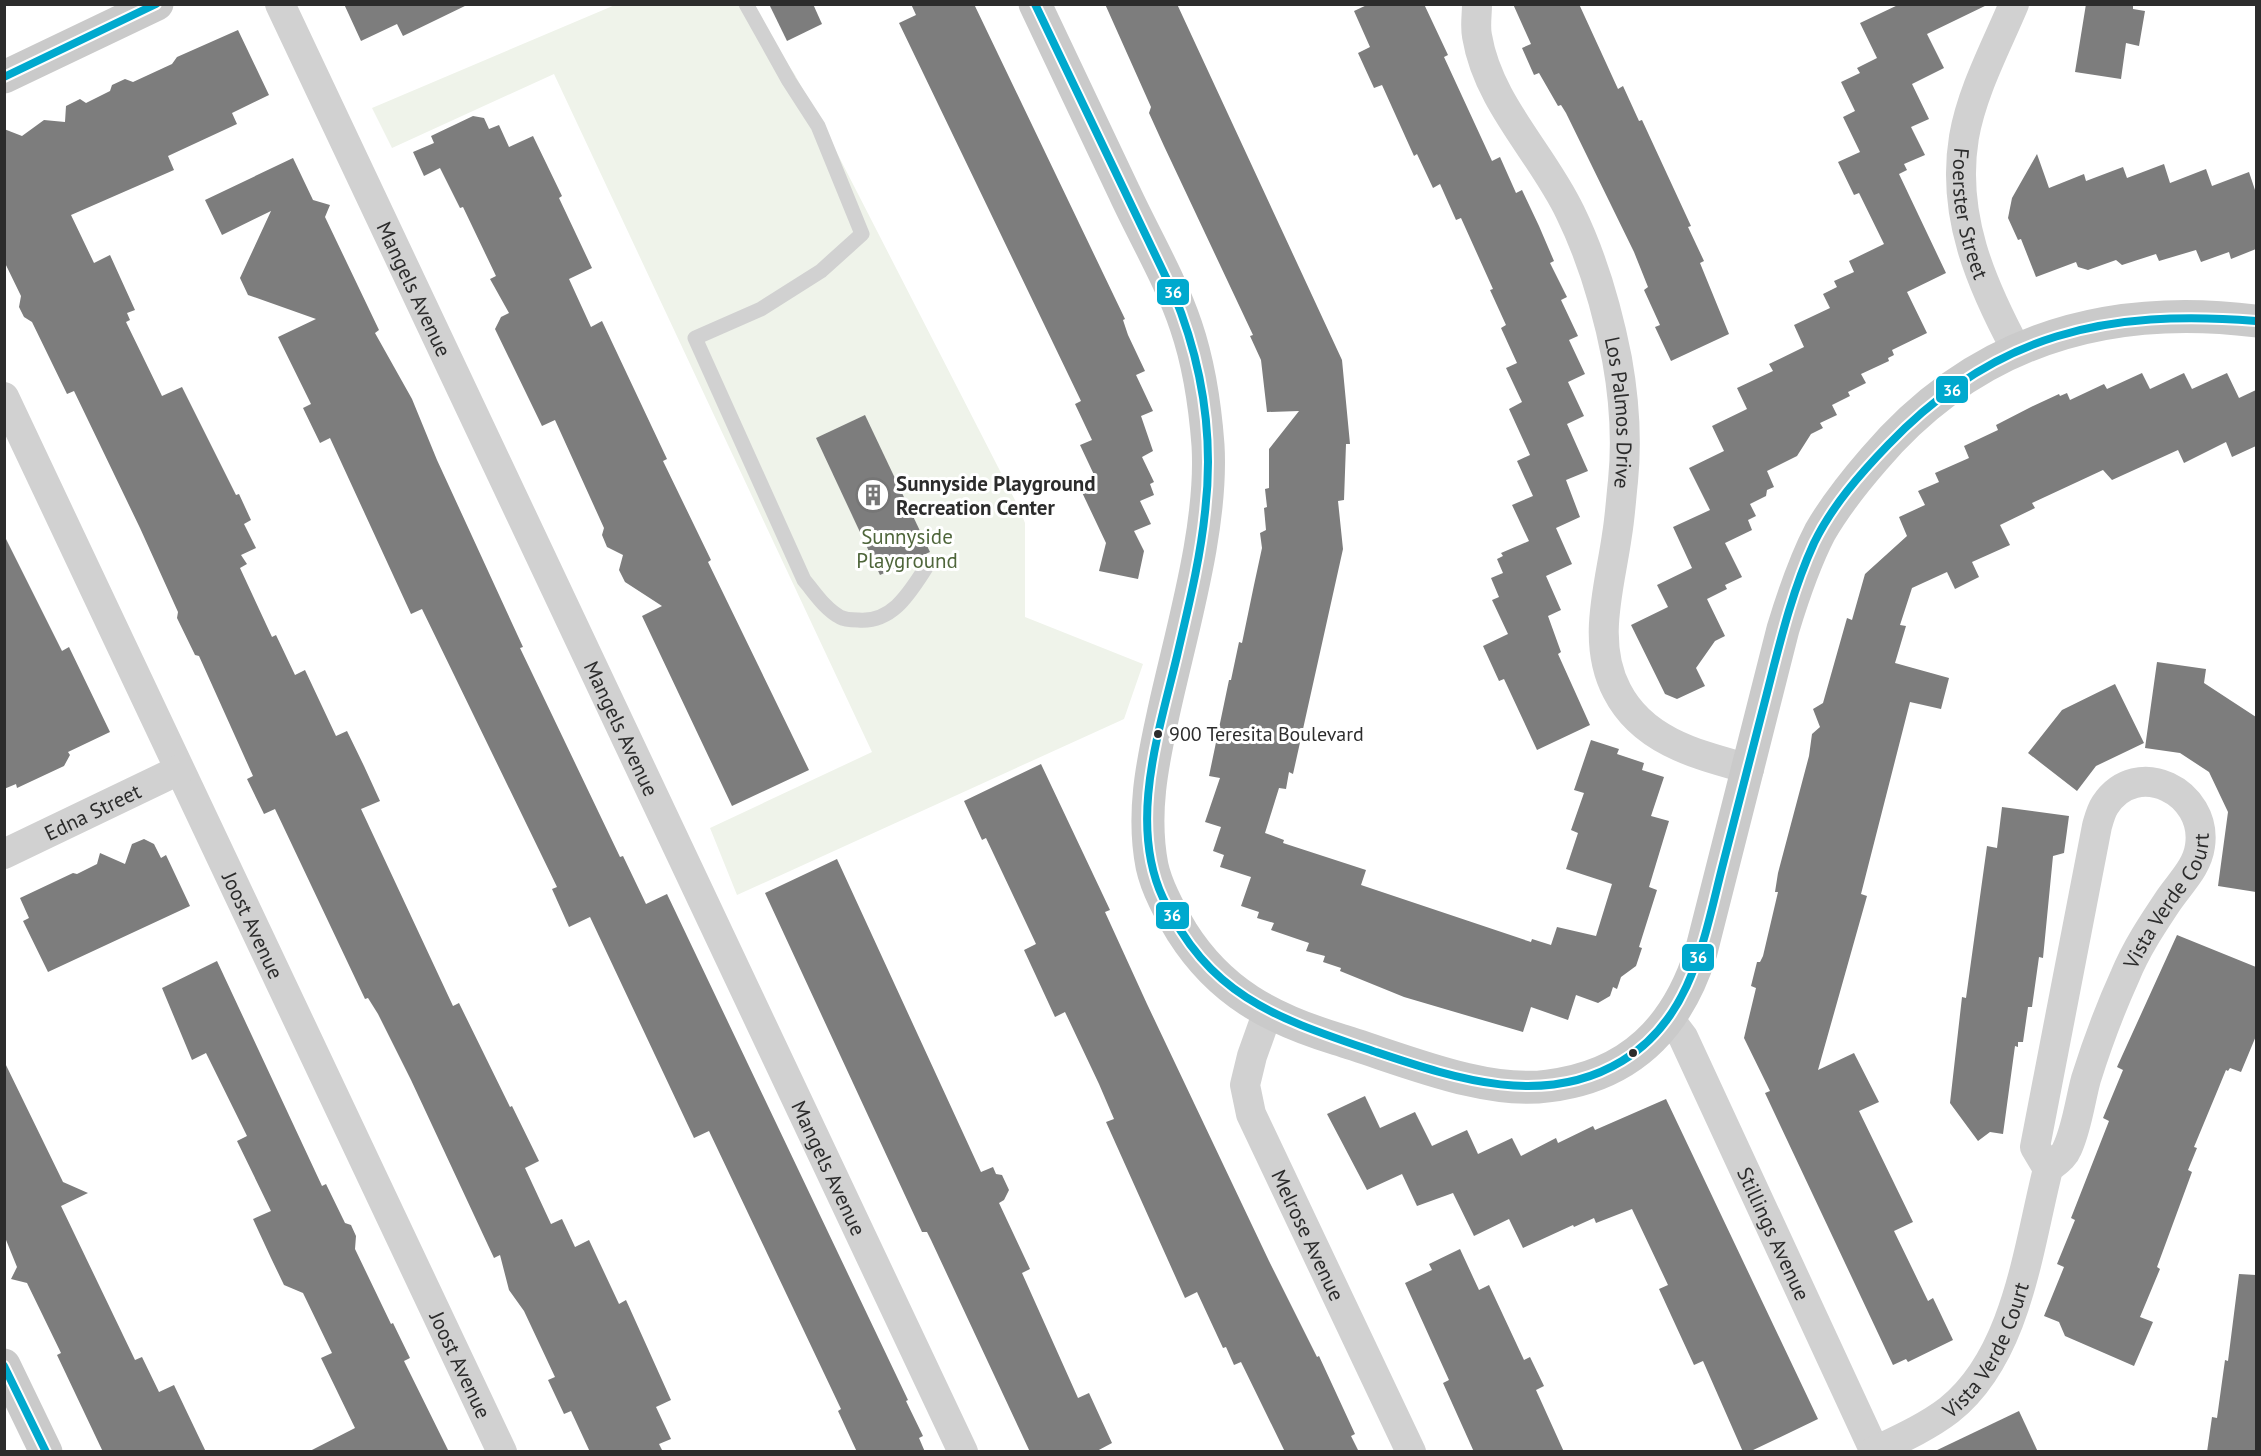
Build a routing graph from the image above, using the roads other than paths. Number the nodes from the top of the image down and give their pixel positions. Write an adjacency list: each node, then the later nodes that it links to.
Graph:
1 (157, 4): 7 (street)
2 (280, 4): 22 (street, Mangels Avenue)
3 (747, 4): 11 (lane)
4 (1035, 4): 15 (street)
5 (1477, 4): 12 (street, Los Palmos Drive)
6 (2014, 4): 9 (street, Foerster Street)
7 (4, 77)
8 (2256, 321): 9 (street)
9 (2017, 351): 12 (street)
10 (4, 398): 13 (street, Joost Avenue)
11 (927, 566)
12 (1749, 769): 16 (street)
13 (179, 770): 14 (street, Edna Street); 21 (street, Joost Avenue)
14 (4, 854)
15 (1268, 1014): 16 (street); 23 (street, Melrose Avenue)
16 (1670, 1020): 19 (street, Stillings Avenue)
17 (2048, 1169): 17 (street, Vista Verde Court); 19 (street, Vista Verde Court)
18 (4, 1365): 20 (street)
19 (1874, 1451)
20 (46, 1452)
21 (502, 1452)
22 (963, 1452)
23 (1411, 1452)

